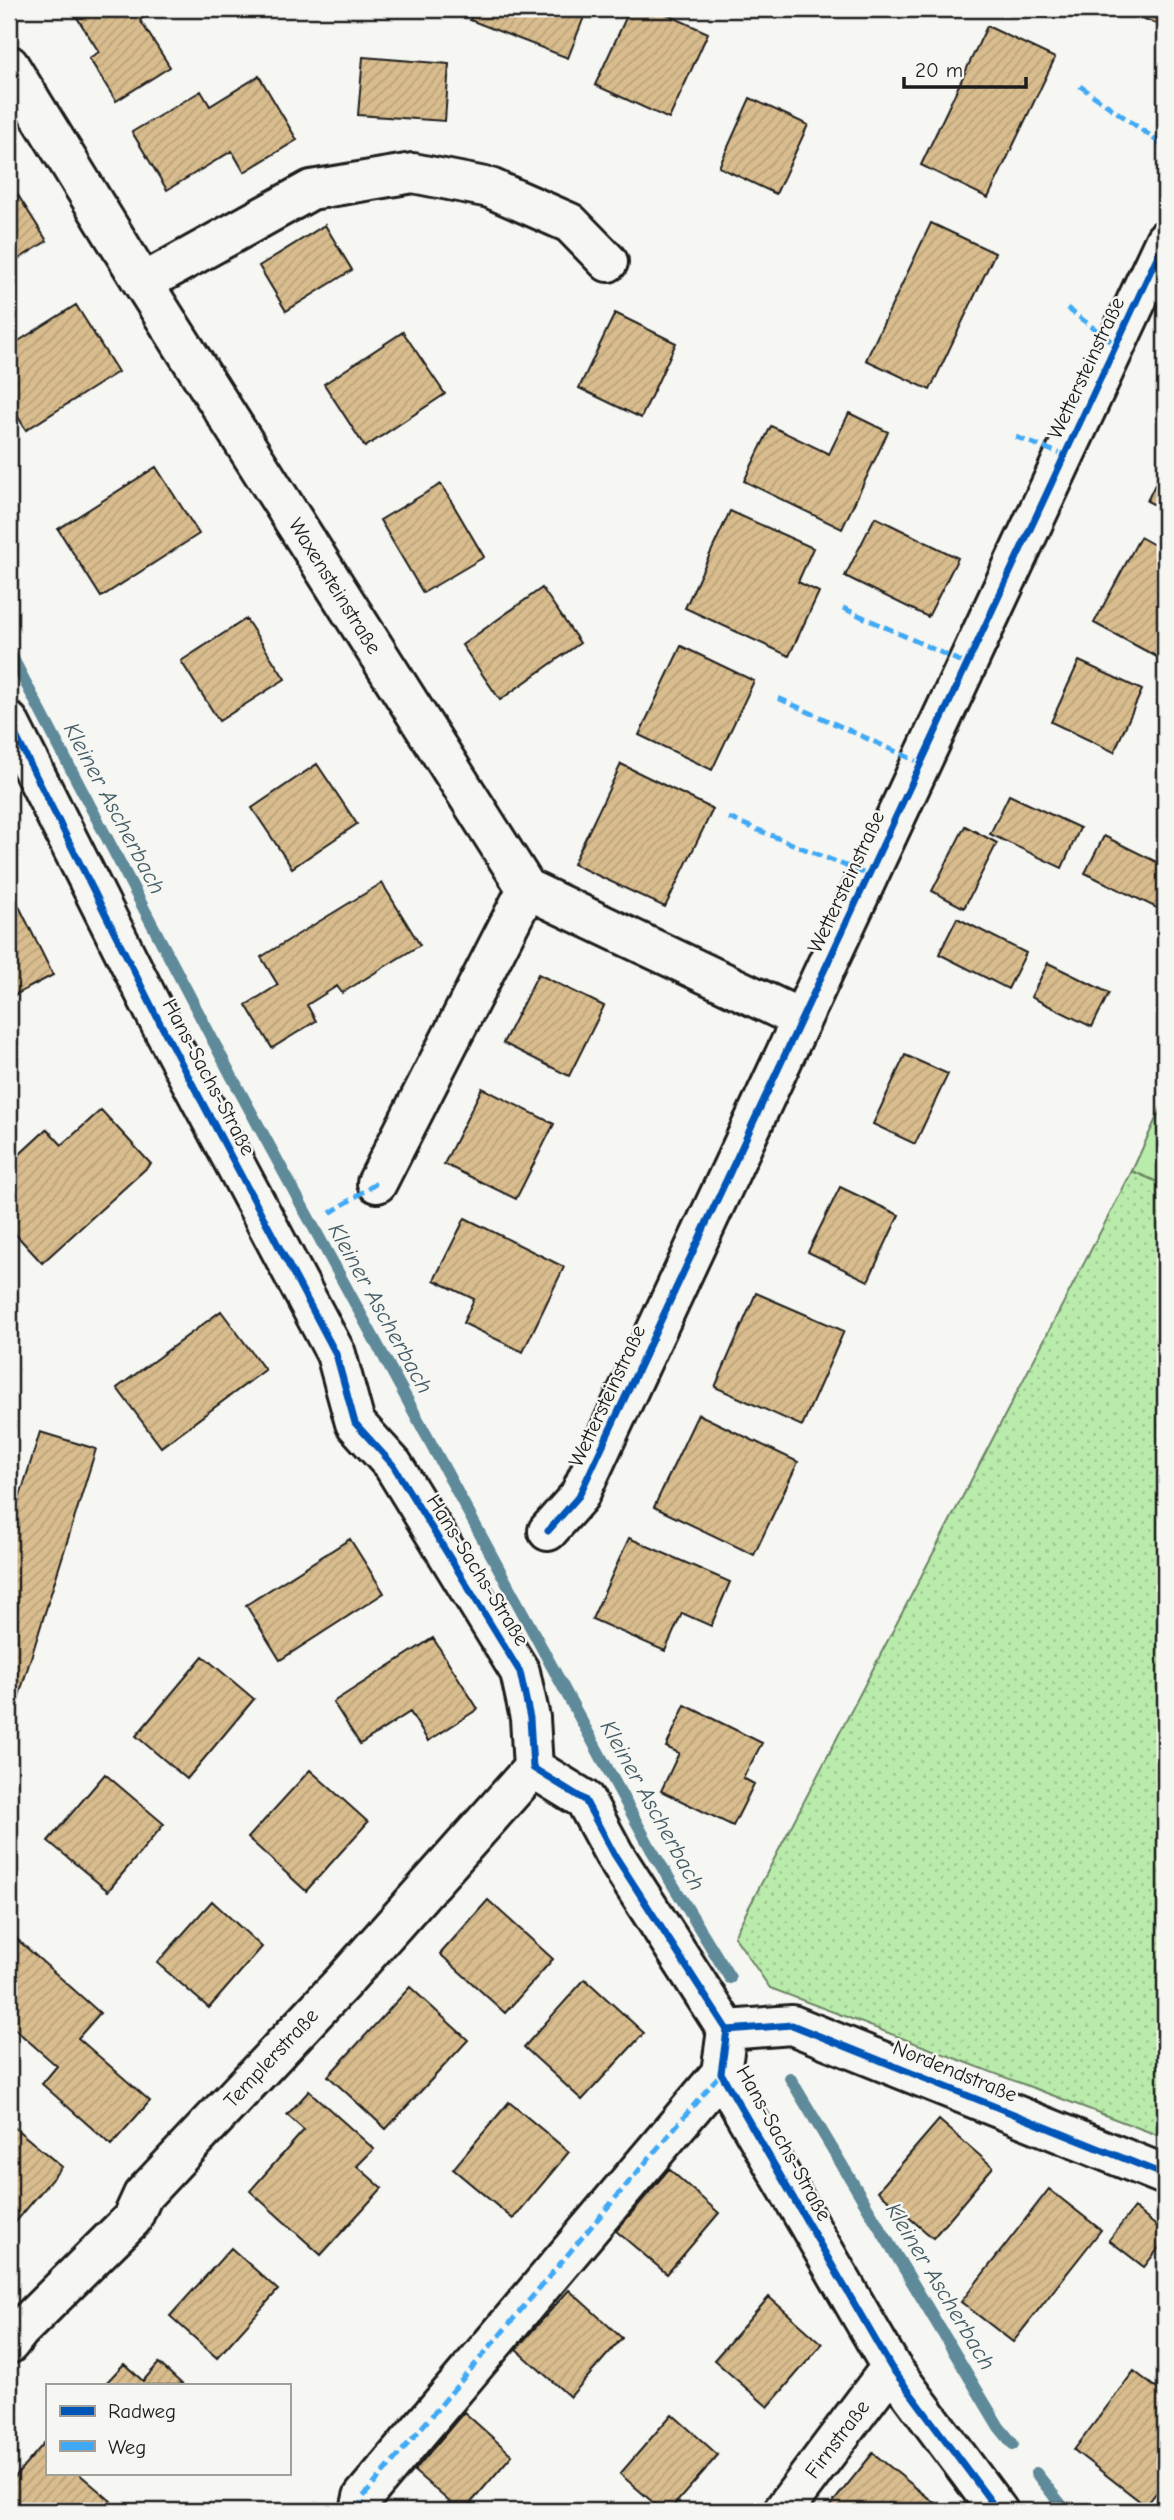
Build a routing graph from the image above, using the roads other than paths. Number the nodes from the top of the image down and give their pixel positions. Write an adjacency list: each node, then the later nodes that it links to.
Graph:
1 (9, 65): 4 (street, Waxensteinstraße)
2 (1165, 240): 7 (street, Wettersteinstraße)
3 (608, 262): 4 (street)
4 (143, 283): 6 (street, Waxensteinstraße)
5 (9, 722): 10 (street, Hans-Sachs-Straße)
6 (527, 889): 7 (street); 8 (street)
7 (801, 1019): 9 (street, Wettersteinstraße)
8 (377, 1183)
9 (548, 1531)
10 (533, 1768): 11 (street); 14 (street, Templerstraße)
11 (727, 2030): 12 (street, Hans-Sachs-Straße); 13 (street, Nordendstraße)
12 (722, 2073): 15 (street, Hans-Sachs-Straße); 16 (street, Hans-Sachs-Straße)
13 (1165, 2175)
14 (9, 2344)
15 (891, 2367): 17 (street, Firnstraße); 18 (street, Hans-Sachs-Straße)
16 (360, 2511)
17 (783, 2511)
18 (998, 2511)

